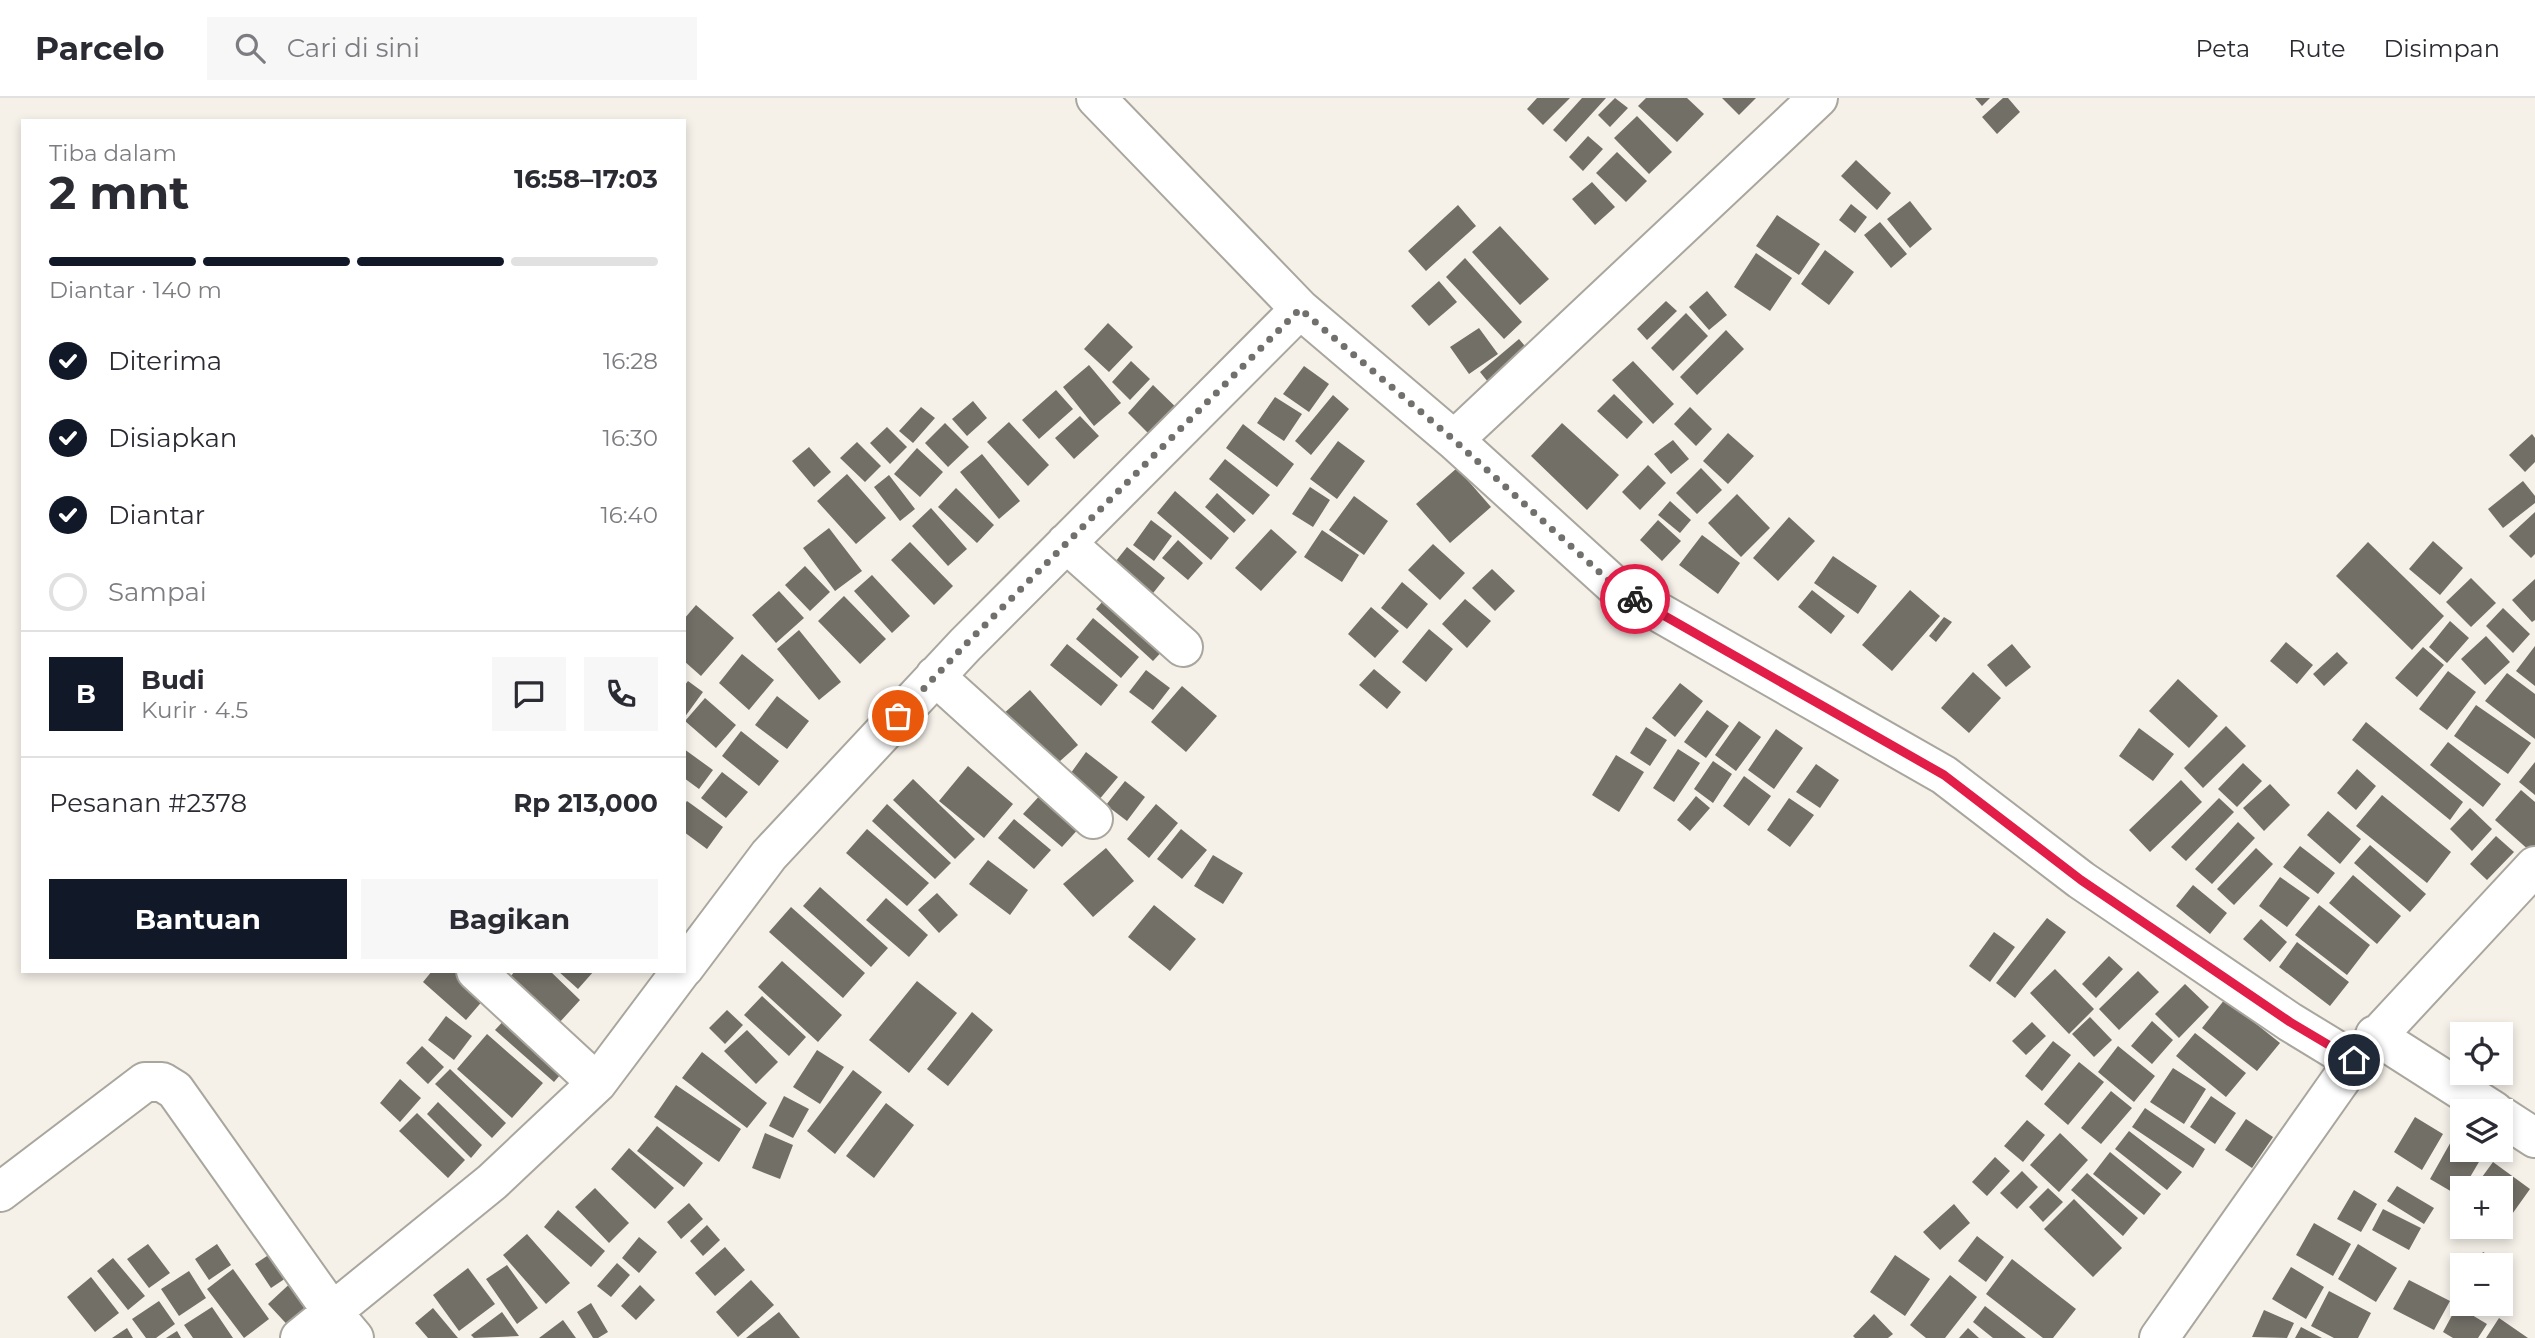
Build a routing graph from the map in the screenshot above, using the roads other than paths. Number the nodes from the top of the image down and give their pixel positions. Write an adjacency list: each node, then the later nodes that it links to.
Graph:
1 (1096, 98): 3 (street)
2 (1818, 98): 4 (street)
3 (1300, 309): 4 (street); 5 (street)
4 (1454, 440): 13 (street)
5 (1066, 543): 6 (street); 7 (street)
6 (1183, 647)
7 (935, 676): 8 (street); 10 (street)
8 (1093, 819)
9 (2535, 866): 13 (street)
10 (686, 965)
11 (478, 973): 14 (street)
12 (680, 973): 14 (street)
13 (2364, 1048): 15 (street); 21 (street)
14 (597, 1083): 19 (street)
15 (2469, 1099)
16 (2513, 1124): 17 (street)
17 (2535, 1138)
18 (0, 1192): 19 (street)
19 (344, 1325): 20 (street)
20 (300, 1338)
21 (2160, 1338)

